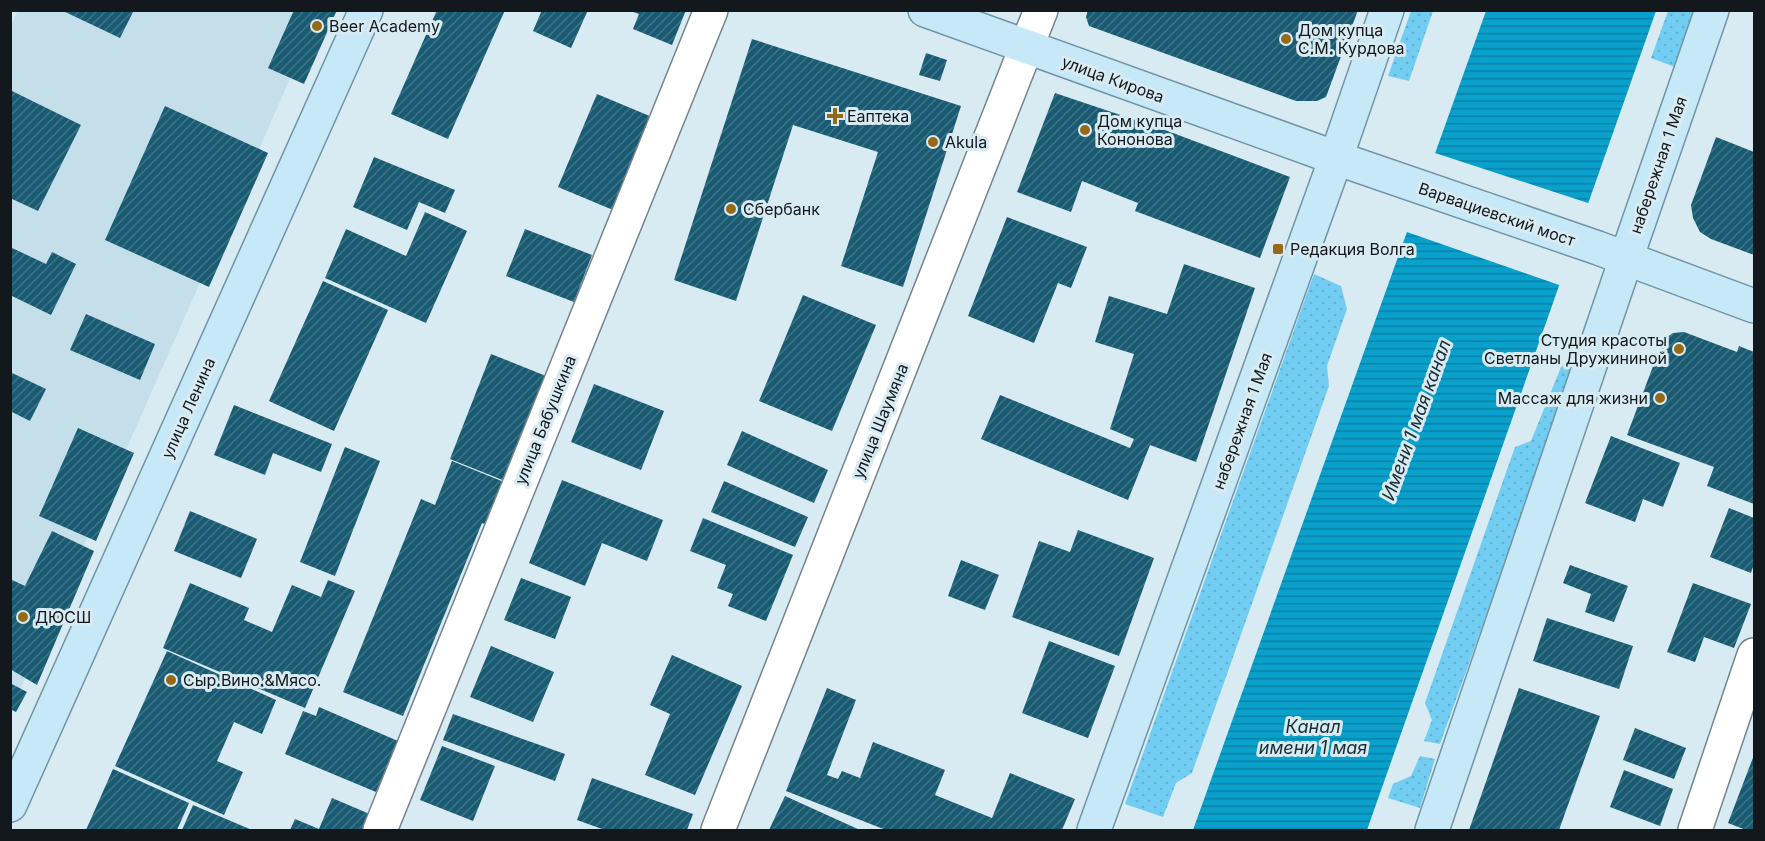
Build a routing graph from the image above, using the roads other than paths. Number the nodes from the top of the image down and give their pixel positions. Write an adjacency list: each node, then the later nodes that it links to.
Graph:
1 (366, 10): 13 (main road, улица Ленина)
2 (711, 10): 14 (street, улица Бабушкина)
3 (925, 10): 7 (main road, улица Кирова)
4 (1041, 10): 7 (street, улица Шаумяна)
5 (1387, 10): 8 (main road, набережная 1 Мая)
6 (1712, 10): 10 (main road, набережная 1 Мая)
7 (1028, 48): 8 (main road, улица Кирова); 15 (street, улица Шаумяна)
8 (1336, 158): 9 (main road, улица Кирова); 16 (main road, набережная 1 Мая)
9 (1395, 179): 10 (main road, Варвациевский мост)
10 (1612, 254): 11 (main road); 17 (main road, набережная 1 Мая)
11 (1755, 306)
12 (1755, 655): 18 (street)
13 (10, 805)
14 (380, 831)
15 (718, 831)
16 (1094, 831)
17 (1432, 831)
18 (1695, 831)

